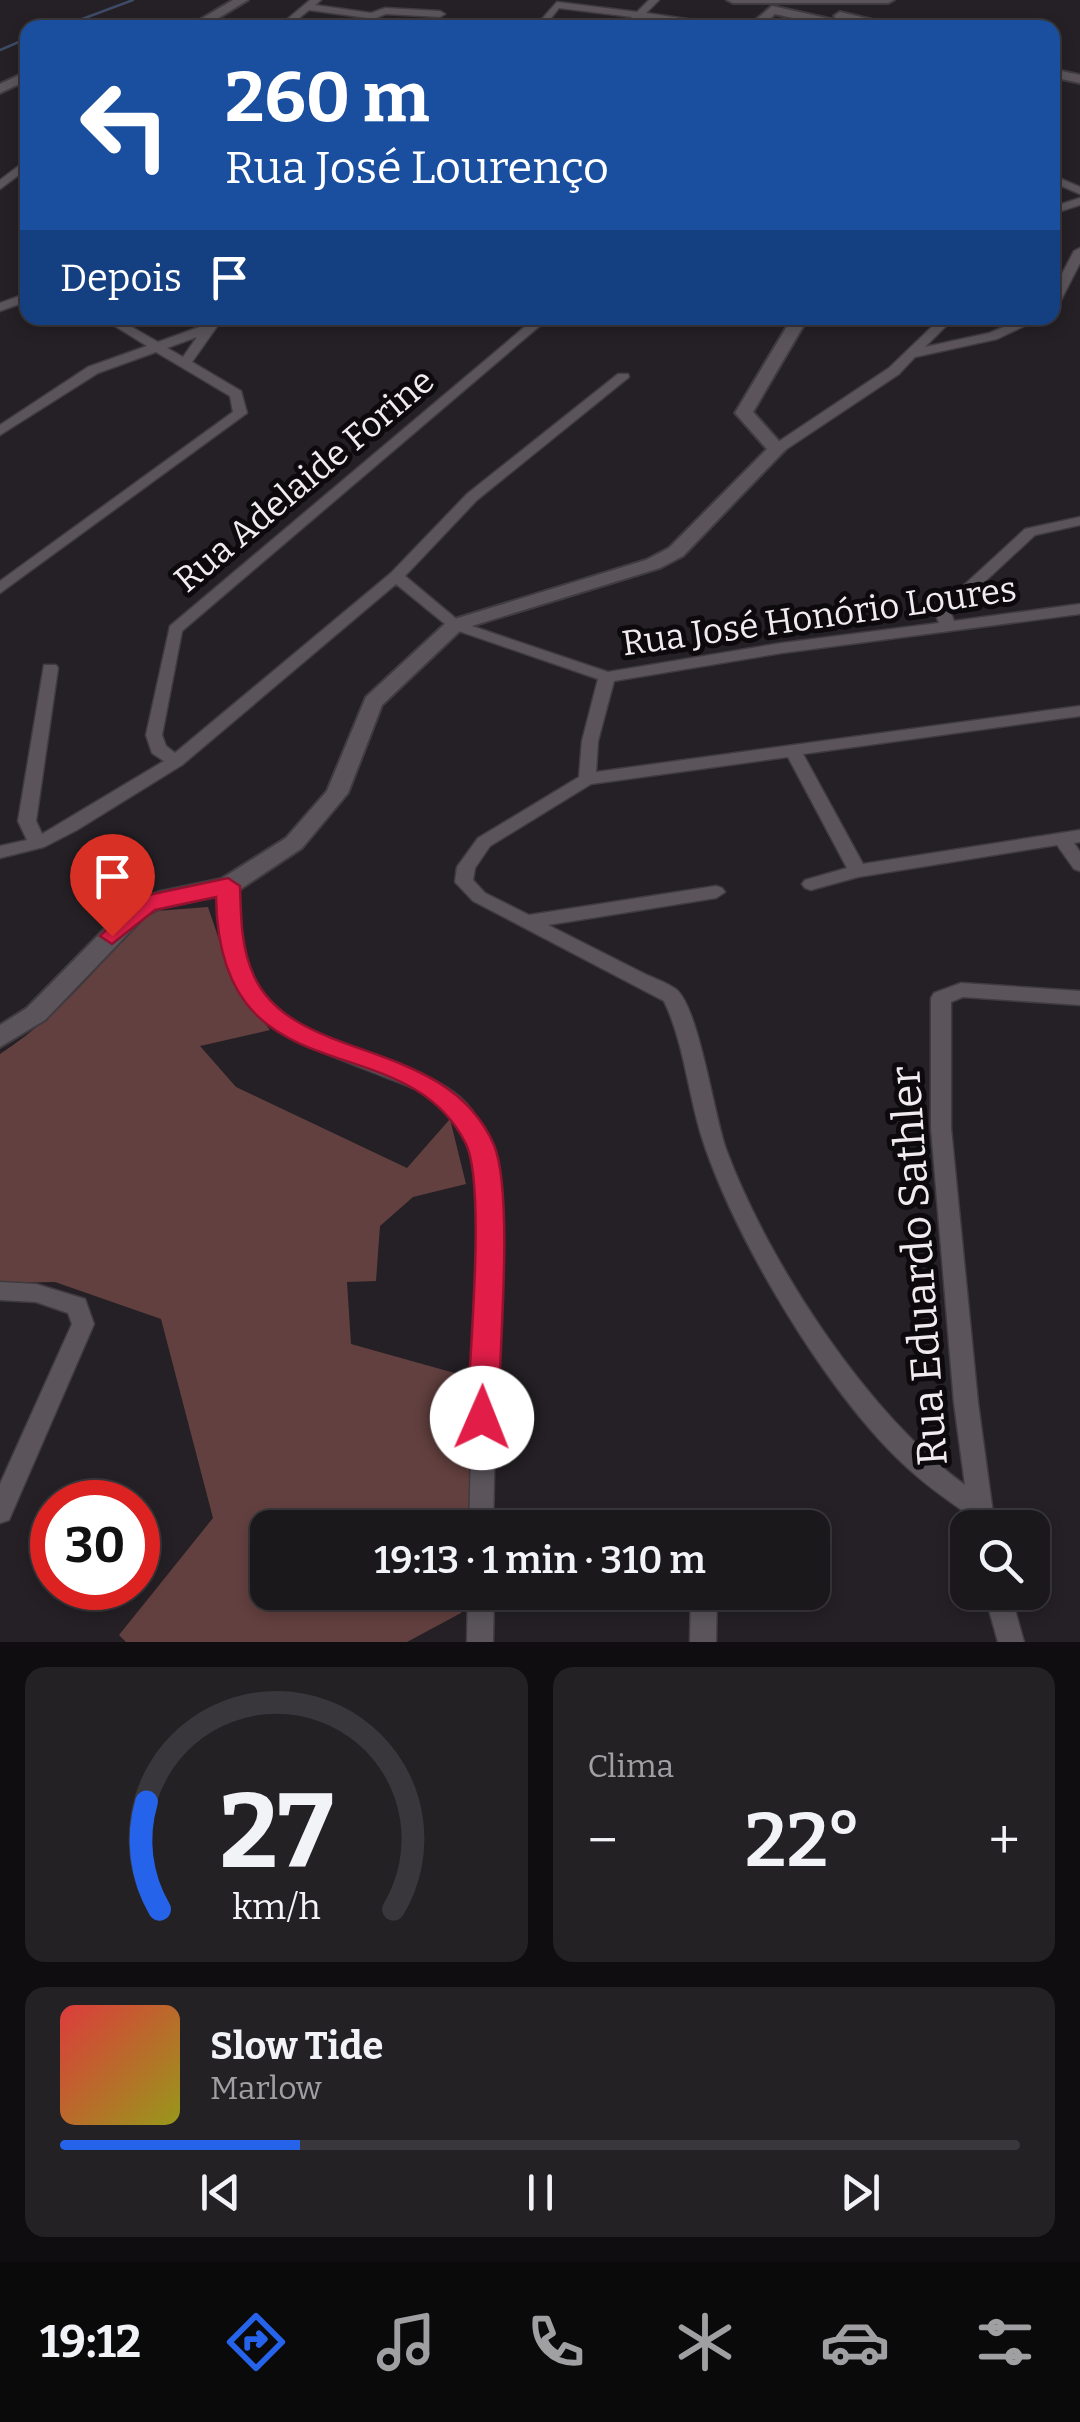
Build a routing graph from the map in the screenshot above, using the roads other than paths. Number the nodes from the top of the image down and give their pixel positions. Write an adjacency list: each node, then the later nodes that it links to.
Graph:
1 (242, 0): 13 (street)
2 (654, 0): 11 (street)
3 (733, 0): 9 (street)
4 (856, 0): 6 (street)
5 (888, 0): 6 (street)
6 (864, 1): 7 (street)
7 (830, 2): 9 (street); 22 (street)
8 (313, 3): 12 (street); 14 (street)
9 (775, 4): 19 (street); 20 (street); 21 (street)
10 (440, 14): 12 (street)
11 (638, 15): 16 (street); 17 (street); 18 (street)
12 (372, 16): 15 (street)
13 (206, 20)
14 (291, 20)
15 (371, 20)
16 (545, 20)
17 (633, 20)
18 (680, 20)
19 (818, 20)
20 (828, 20)
21 (840, 20)
22 (861, 20)
23 (20, 169): 24 (street)
24 (0, 186)
25 (1080, 251): 26 (street)
26 (1060, 290)
27 (120, 325): 34 (street)
28 (208, 325): 34 (street)
29 (212, 325): 36 (street)
30 (535, 325): 50 (street, Rua Adelaide Forine)
31 (796, 325): 39 (street)
32 (941, 325): 35 (street)
33 (1019, 325): 35 (street)
34 (157, 346): 36 (street); 38 (street)
35 (911, 354): 39 (street)
36 (186, 362): 42 (street)
37 (623, 377): 41 (street)
38 (0, 430)
39 (777, 450): 44 (street)
40 (1080, 521): 45 (street)
41 (396, 576): 44 (street); 50 (street)
42 (0, 588)
43 (1080, 609): 45 (street, Rua José Honório Loures)
44 (455, 625): 47 (street, Rua José Honório Loures); 58 (street)
45 (948, 626): 47 (street, Rua José Honório Loures)
46 (50, 668): 53 (street)
47 (607, 677): 51 (street)
48 (1080, 711): 49 (street)
49 (794, 753): 51 (street); 56 (street)
50 (176, 761): 53 (street)
51 (586, 779): 60 (street)
52 (1071, 838): 55 (street); 56 (street)
53 (38, 843): 54 (street)
54 (0, 852)
55 (1080, 865)
56 (858, 871): 57 (street)
57 (811, 884)
58 (228, 886): 62 (street); 64 (street)
59 (716, 892): 60 (street)
60 (525, 922): 65 (street)
61 (1080, 998): 66 (street, Rua Eduardo Sathler)
62 (0, 1038)
63 (0, 1291): 67 (street)
64 (481, 1510)
65 (972, 1510)
66 (980, 1510)
67 (0, 1512)
68 (480, 1610): 71 (street)
69 (704, 1610): 72 (street)
70 (1002, 1610): 73 (street)
71 (480, 1642)
72 (703, 1642)
73 (1011, 1642)

